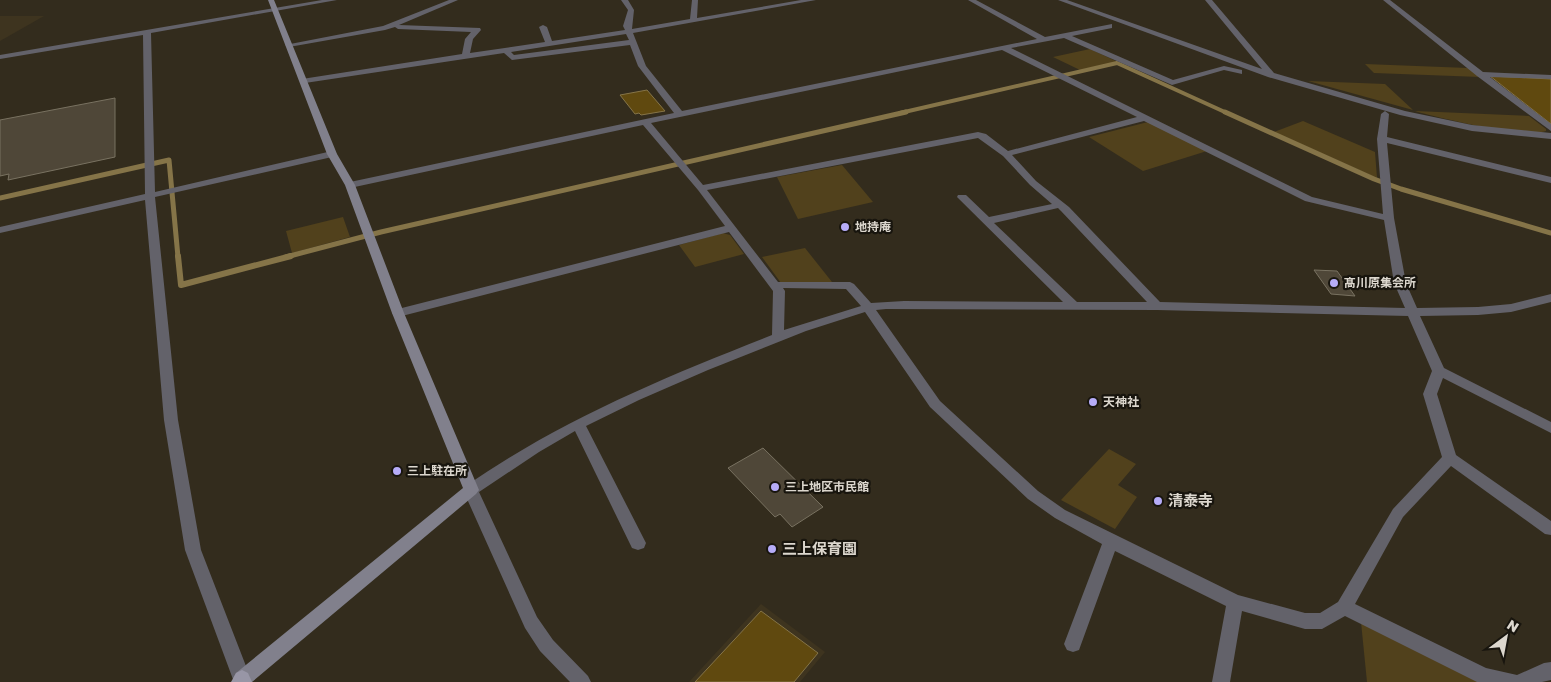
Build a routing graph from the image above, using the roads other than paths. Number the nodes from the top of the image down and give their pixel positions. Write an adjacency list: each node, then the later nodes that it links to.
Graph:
1 (334, 0): 10 (street)
2 (455, 0): 14 (street)
3 (624, 0): 15 (street)
4 (695, 0): 11 (street)
5 (813, 0): 11 (street)
6 (971, 0): 18 (street)
7 (1061, 0): 27 (street)
8 (1208, 0): 27 (street)
9 (1386, 0): 26 (street)
10 (273, 5): 16 (street); 21 (street)
11 (693, 20): 15 (street)
12 (1109, 26): 17 (street)
13 (544, 27): 20 (street)
14 (386, 28): 21 (street); 24 (street)
15 (630, 31): 19 (street); 20 (street)
16 (147, 32): 25 (street); 43 (street)
17 (1064, 35): 18 (street); 31 (street)
18 (1043, 39): 22 (street)
19 (634, 42): 23 (street); 30 (street)
20 (549, 43): 23 (street)
21 (289, 45): 29 (street)
22 (1002, 47): 30 (street); 32 (street)
23 (506, 50): 24 (street)
24 (466, 56): 29 (street)
25 (0, 57)
26 (1480, 74): 28 (street); 35 (street)
27 (1271, 75): 34 (street)
28 (1551, 77)
29 (305, 81): 38 (street)
30 (680, 114): 33 (street)
31 (1385, 114): 34 (street); 37 (street)
32 (1145, 118): 39 (street); 46 (street)
33 (645, 122): 41 (street); 42 (street)
34 (1472, 128): 36 (street)
35 (1551, 128)
36 (1551, 136)
37 (1382, 139): 40 (street); 46 (street)
38 (332, 154): 41 (street); 43 (street)
39 (1006, 154): 42 (street); 45 (street)
40 (1551, 180)
41 (350, 185): 56 (street)
42 (701, 188): 48 (street)
43 (150, 195): 49 (street); 70 (street)
44 (962, 197): 47 (street)
45 (1060, 204): 47 (street); 53 (street)
46 (1389, 218): 55 (street)
47 (987, 221): 52 (street)
48 (730, 228): 50 (street); 56 (street)
49 (0, 230)
50 (774, 285): 54 (street); 57 (street)
51 (1551, 298): 55 (street)
52 (1074, 306): 53 (street); 54 (street)
53 (1157, 306): 55 (street)
54 (868, 308): 57 (street); 64 (street)
55 (1411, 312): 58 (street)
56 (398, 313): 62 (street)
57 (778, 338): 59 (street)
58 (1439, 371): 60 (street); 61 (street)
59 (578, 423): 62 (street); 65 (street)
60 (1551, 428)
61 (1450, 458): 63 (street); 67 (street)
62 (471, 490): 70 (street); 71 (street)
63 (1551, 529)
64 (1111, 541): 66 (street); 68 (street)
65 (638, 543)
66 (1235, 602): 67 (street); 72 (street)
67 (1344, 607): 73 (street)
68 (1073, 644)
69 (1551, 671): 74 (street)
70 (242, 681)
71 (582, 682)
72 (1221, 682)
73 (1512, 682)
74 (1522, 682)

